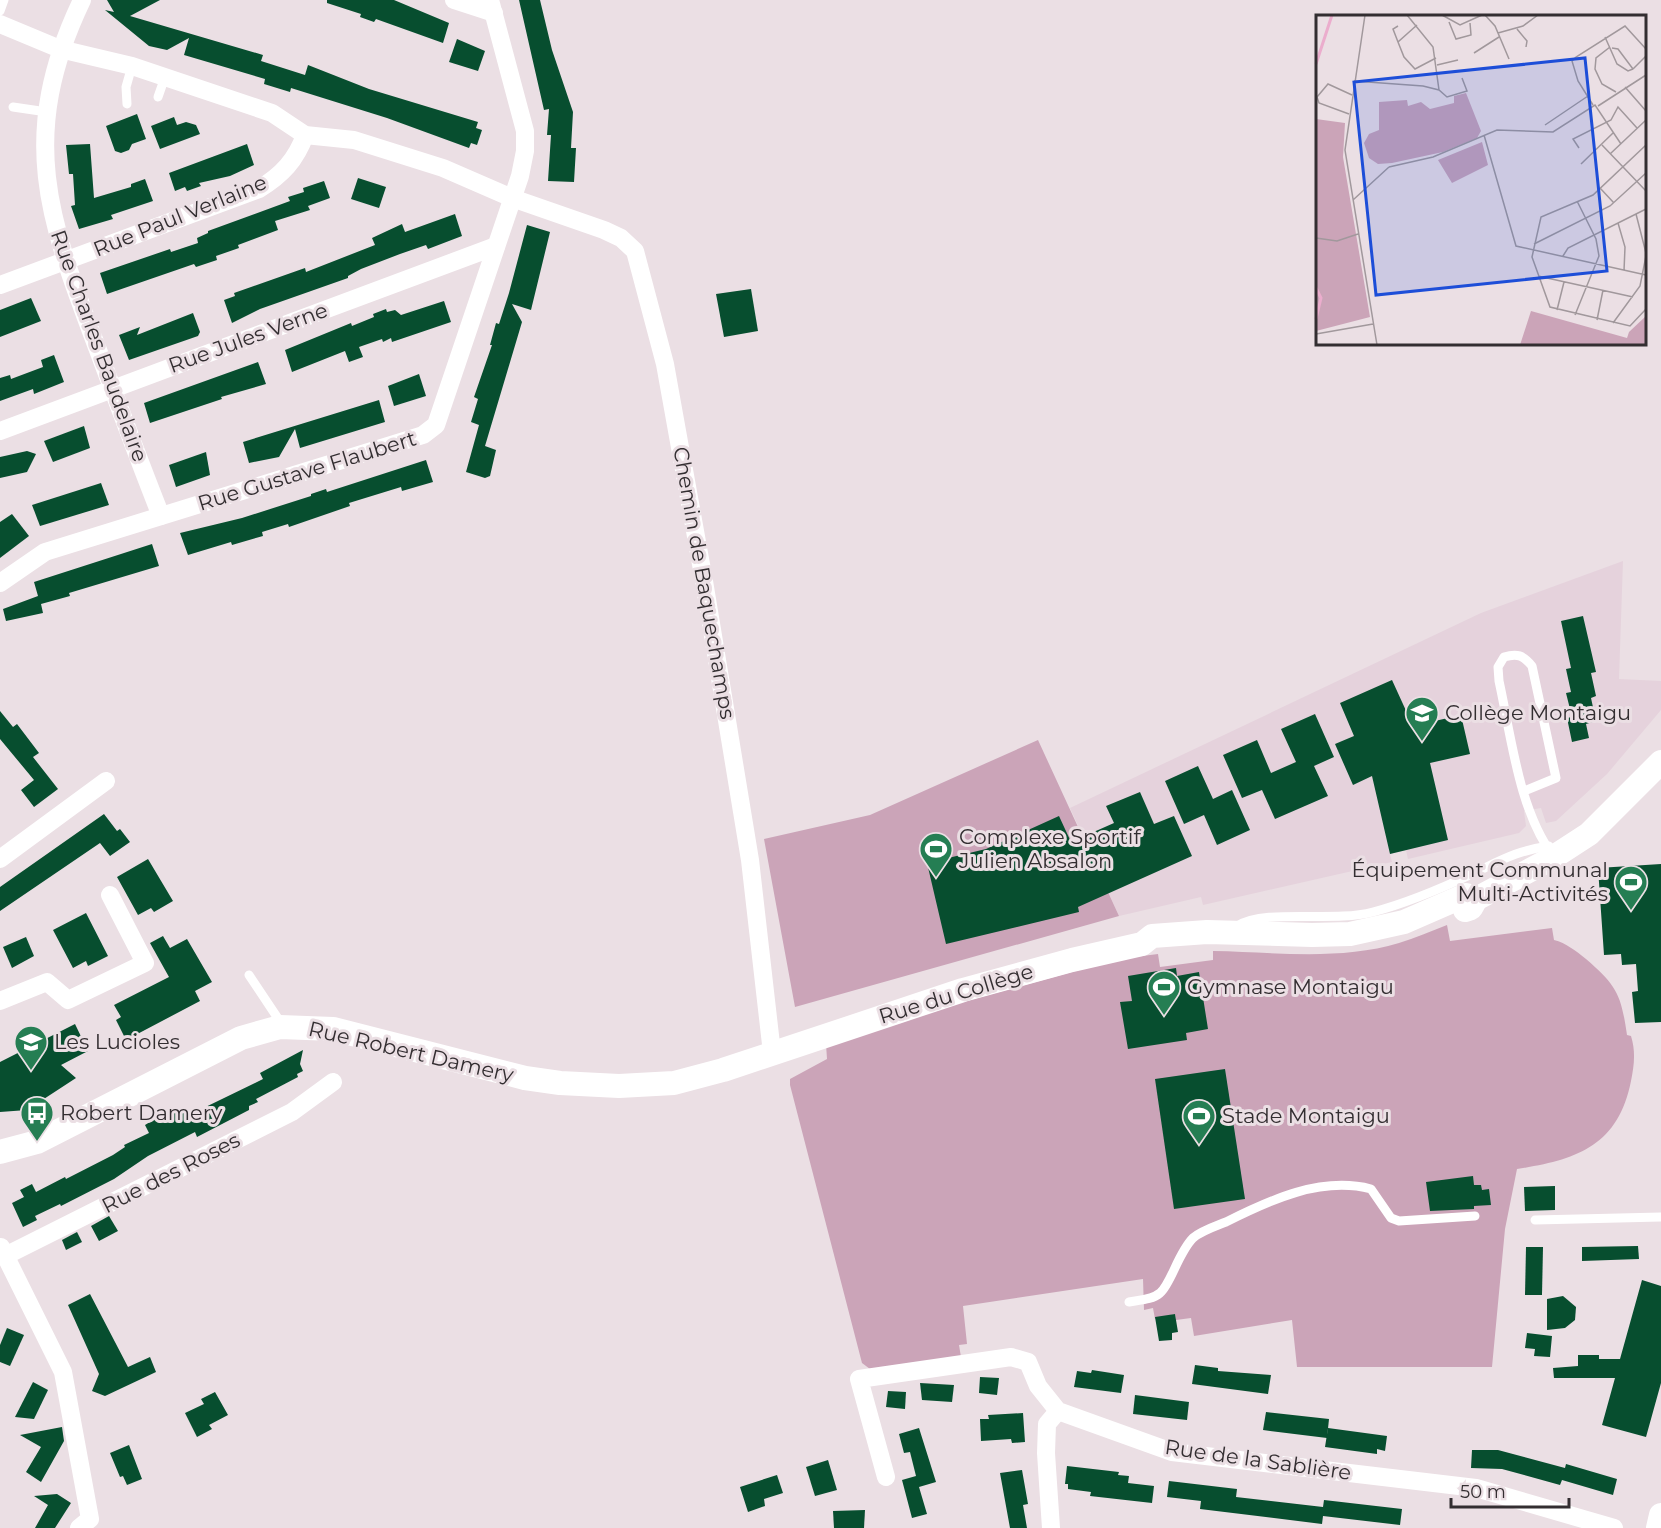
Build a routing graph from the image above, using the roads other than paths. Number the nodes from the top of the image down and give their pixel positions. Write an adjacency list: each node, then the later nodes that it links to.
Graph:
1 (4, 0): 5 (lane)
2 (82, 0): 7 (street, Rue Charles Baudelaire)
3 (454, 0): 4 (street)
4 (492, 7): 15 (street, Rue Gustave Flaubert)
5 (0, 11)
6 (0, 24): 7 (street)
7 (60, 49): 8 (street); 13 (street, Rue Charles Baudelaire)
8 (132, 66): 9 (street); 11 (lane)
9 (165, 77): 10 (lane); 14 (street)
10 (158, 97)
11 (127, 104)
12 (13, 107): 13 (lane)
13 (47, 112): 17 (street, Rue Charles Baudelaire)
14 (305, 135): 15 (street, Chemin de Baquechamps); 17 (street, Rue Paul Verlaine)
15 (512, 198): 16 (street, Rue Gustave Flaubert); 36 (street, Chemin de Baquechamps)
16 (495, 246): 19 (street, Rue Jules Verne); 21 (street, Rue Gustave Flaubert)
17 (64, 261): 18 (street, Rue Paul Verlaine); 19 (street, Rue Charles Baudelaire)
18 (0, 285)
19 (113, 388): 20 (street, Rue Jules Verne); 21 (street, Rue Charles Baudelaire)
20 (0, 431)
21 (161, 516): 22 (street, Rue Gustave Flaubert)
22 (0, 584)
23 (1661, 744): 24 (street, Rue du Collège)
24 (1656, 766): 27 (street, Rue du Collège)
25 (106, 781): 28 (street)
26 (1524, 791): 26 (lane); 27 (lane)
27 (1550, 852): 30 (street, Rue du Collège); 31 (lane)
28 (0, 859)
29 (110, 895): 34 (street)
30 (1476, 899): 31 (street, Rue du Collège); 32 (street, Rue du Collège)
31 (1231, 932): 32 (street, Rue du Collège)
32 (1142, 944): 36 (street, Rue du Collège)
33 (249, 975): 35 (lane)
34 (0, 1001)
35 (280, 1027): 36 (street, Rue Robert Damery); 38 (street, Rue Robert Damery)
36 (772, 1053)
37 (333, 1082): 42 (street, Rue des Roses)
38 (0, 1152)
39 (1475, 1216): 43 (lane)
40 (1661, 1217): 41 (lane)
41 (1535, 1220)
42 (3, 1251): 47 (street)
43 (1129, 1302)
44 (1058, 1411): 45 (street); 48 (street); 49 (street, Rue de la Sablière)
45 (886, 1477)
46 (1661, 1515): 50 (street)
47 (79, 1528)
48 (1051, 1528)
49 (1614, 1528)
50 (1658, 1528)

